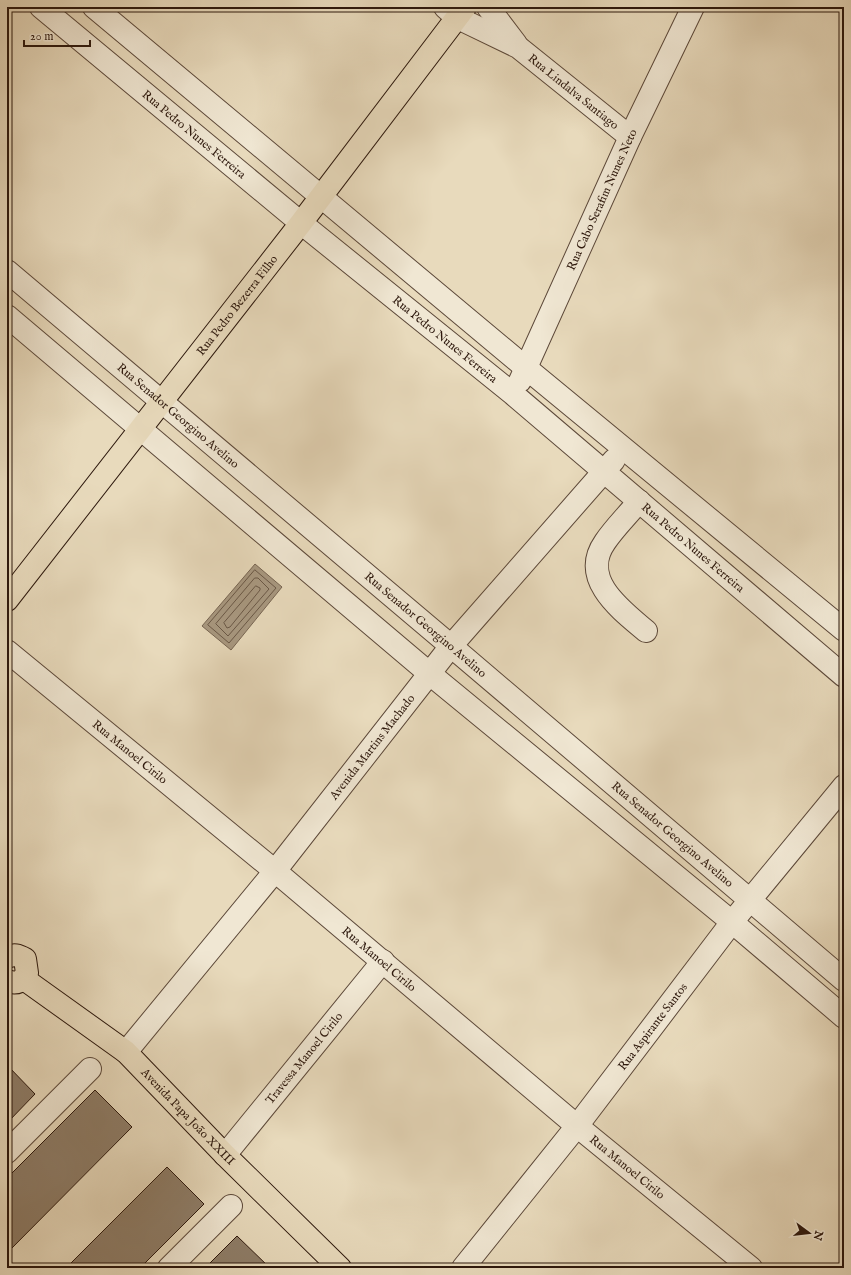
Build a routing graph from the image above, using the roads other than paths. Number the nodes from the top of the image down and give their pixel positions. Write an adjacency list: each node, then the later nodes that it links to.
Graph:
1 (41, 7): 8 (street, Rua Pedro Nunes Ferreira)
2 (94, 7): 7 (street)
3 (488, 7): 6 (street, Rua Lindalva Santiago)
4 (693, 7): 9 (street, Rua Cabo Serafim Nunes Neto)
5 (455, 10): 6 (street, Rua Lindalva Santiago); 10 (main road, Rua Pedro Bezerra Filho)
6 (518, 47): 9 (street, Rua Lindalva Santiago)
7 (216, 108): 8 (street); 10 (street)
8 (194, 134): 11 (street, Rua Pedro Nunes Ferreira)
9 (630, 137): 14 (street, Rua Cabo Serafim Nunes Neto)
10 (321, 196): 11 (main road, Rua Pedro Bezerra Filho); 14 (street)
11 (301, 223): 15 (street, Rua Pedro Nunes Ferreira); 16 (main road, Rua Pedro Bezerra Filho)
12 (7, 271): 16 (street, Rua Senador Georgino Avelino)
13 (7, 316): 17 (street)
14 (526, 368): 15 (street, Rua Cabo Serafim Nunes Neto); 18 (street)
15 (513, 394): 19 (street, Rua Pedro Nunes Ferreira)
16 (162, 401): 17 (main road, Rua Pedro Bezerra Filho); 24 (street, Rua Senador Georgino Avelino)
17 (140, 429): 21 (main road, Rua Pedro Bezerra Filho); 26 (street)
18 (624, 448): 19 (street, Avenida Martins Machado); 22 (street)
19 (604, 472): 20 (street, Rua Pedro Nunes Ferreira); 24 (street, Avenida Martins Machado)
20 (639, 502): 23 (street); 27 (street, Rua Pedro Nunes Ferreira)
21 (7, 600)
22 (844, 630)
23 (646, 631)
24 (451, 646): 26 (street, Avenida Martins Machado); 30 (street, Rua Senador Georgino Avelino)
25 (7, 651): 29 (street, Rua Manoel Cirilo)
26 (430, 674): 29 (street, Avenida Martins Machado); 31 (street)
27 (844, 676)
28 (844, 786): 30 (street, Rua Aspirante Santos)
29 (275, 871): 33 (street, Rua Manoel Cirilo); 37 (street, Avenida Martins Machado)
30 (750, 901): 31 (street, Rua Aspirante Santos); 35 (street, Rua Senador Georgino Avelino)
31 (732, 922): 36 (street); 39 (street, Rua Aspirante Santos)
32 (7, 957): 34 (main road)
33 (383, 961): 39 (street, Rua Manoel Cirilo); 41 (street, Travessa Manoel Cirilo)
34 (15, 980): 37 (main road, Avenida Papa João XXIII)
35 (844, 980)
36 (844, 1018)
37 (126, 1052): 41 (main road, Avenida Papa João XXIII)
38 (90, 1069): 40 (street)
39 (577, 1126): 45 (street, Rua Aspirante Santos); 46 (street, Rua Manoel Cirilo)
40 (7, 1152)
41 (225, 1155): 44 (main road, Avenida Papa João XXIII)
42 (232, 1206): 43 (street)
43 (169, 1268)
44 (340, 1268)
45 (463, 1268)
46 (751, 1268)

